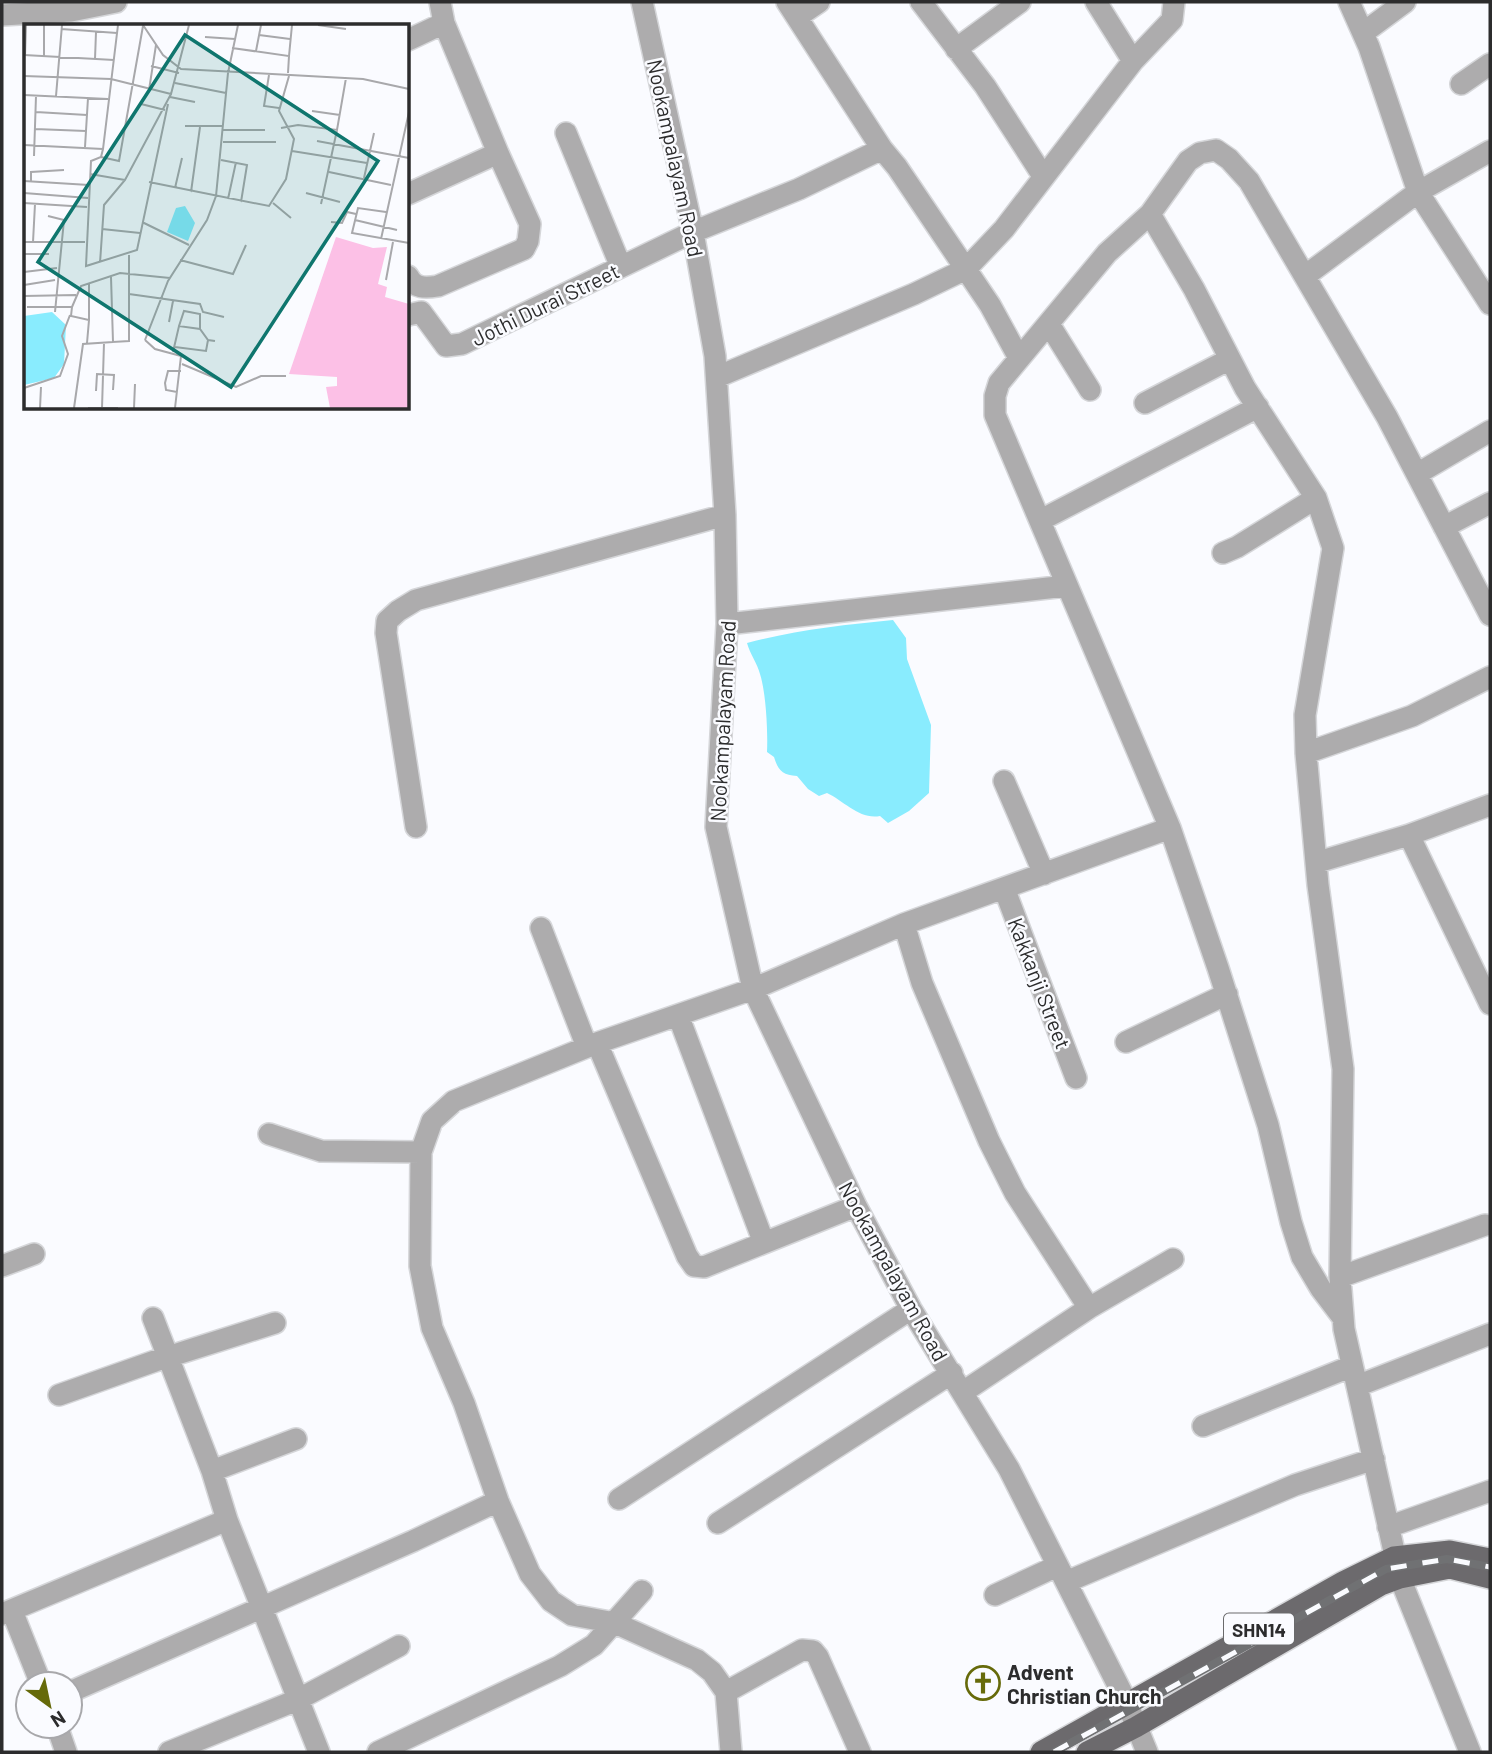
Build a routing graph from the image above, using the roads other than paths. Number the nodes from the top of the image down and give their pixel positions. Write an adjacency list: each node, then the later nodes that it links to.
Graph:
1 (116, 2): 12 (street)
2 (642, 2): 27 (street, Nookampalayam Road)
3 (819, 2): 10 (street)
4 (921, 2): 15 (street)
5 (1020, 2): 15 (street)
6 (1096, 2): 16 (street)
7 (1174, 2): 16 (street)
8 (1349, 2): 13 (street)
9 (1405, 2): 13 (street)
10 (792, 9): 20 (street)
11 (442, 12): 14 (street); 22 (street)
12 (2, 15)
13 (1363, 33): 24 (street)
14 (410, 38)
15 (956, 49): 23 (street)
16 (1133, 61): 23 (street)
17 (1490, 64): 18 (street)
18 (1461, 84)
19 (566, 133): 28 (street)
20 (882, 149): 27 (street, Jothi Durai Street); 29 (street)
21 (1490, 151): 24 (street)
22 (498, 153): 25 (street); 31 (street)
23 (1043, 176): 29 (street)
24 (1418, 192): 30 (street); 32 (street)
25 (410, 193)
26 (1150, 214): 30 (street); 34 (street); 36 (street)
27 (693, 232): 28 (street, Jothi Durai Street); 37 (street, Nookampalayam Road)
28 (621, 267): 33 (street, Jothi Durai Street)
29 (966, 269): 35 (street); 37 (street)
30 (1305, 276): 42 (street)
31 (410, 281)
32 (1490, 304)
33 (410, 315)
34 (1049, 324): 35 (street); 38 (street)
35 (1019, 358): 46 (street)
36 (1230, 359): 39 (street); 40 (street)
37 (717, 377): 45 (street, Nookampalayam Road)
38 (1090, 390)
39 (1145, 403)
40 (1258, 407): 43 (street); 46 (street)
41 (1490, 431): 42 (street)
42 (1417, 474): 47 (street)
43 (1316, 498): 48 (street); 53 (street)
44 (1490, 503): 47 (street)
45 (725, 515): 51 (street, Nookampalayam Road); 56 (street)
46 (1041, 520): 49 (street)
47 (1444, 527): 50 (street)
48 (1223, 553)
49 (1066, 586): 51 (street); 57 (street)
50 (1488, 603)
51 (727, 624): 64 (street, Nookampalayam Road)
52 (1490, 677): 53 (street)
53 (1306, 753): 59 (street)
54 (1004, 780): 60 (street)
55 (1490, 804): 58 (street)
56 (416, 827)
57 (1170, 828): 60 (street); 65 (street)
58 (1409, 835): 59 (street); 66 (street)
59 (1318, 862): 79 (street)
60 (1044, 874): 61 (street)
61 (1004, 888): 62 (street); 70 (street, Kakkanji Street)
62 (904, 924): 64 (street); 80 (street)
63 (541, 928): 69 (street)
64 (753, 989): 67 (street); 73 (street, Nookampalayam Road)
65 (1227, 995): 68 (street); 83 (street)
66 (1490, 1004)
67 (678, 1015): 69 (street); 75 (street)
68 (1126, 1042)
69 (592, 1045): 72 (street); 75 (street)
70 (1076, 1078)
71 (269, 1134): 72 (street)
72 (421, 1152): 97 (street)
73 (856, 1206): 75 (street); 81 (street, Nookampalayam Road)
74 (1485, 1225): 79 (street)
75 (764, 1243)
76 (34, 1254): 78 (street)
77 (1173, 1259): 80 (street)
78 (2, 1266)
79 (1340, 1277): 83 (street)
80 (1089, 1308): 89 (street)
81 (911, 1309): 87 (street, Nookampalayam Road); 96 (street)
82 (153, 1318): 86 (street)
83 (1343, 1318): 88 (street)
84 (275, 1323): 86 (street)
85 (1490, 1334): 88 (street)
86 (168, 1357): 90 (street); 94 (street)
87 (952, 1373): 89 (street, Nookampalayam Road); 99 (street)
88 (1355, 1376): 91 (street); 93 (street)
89 (964, 1392): 103 (street, Nookampalayam Road)
90 (59, 1395)
91 (1202, 1426)
92 (296, 1439): 94 (street)
93 (1374, 1459): 100 (street); 103 (street)
94 (212, 1471): 98 (street)
95 (1490, 1491): 100 (street)
96 (619, 1499)
97 (498, 1501): 107 (street); 109 (street)
98 (227, 1520): 107 (street); 108 (street)
99 (719, 1523)
100 (1388, 1527): 102 (street)
101 (1490, 1559): 102 (main road, SHN14)
102 (1397, 1568): 104 (main road, SHN14); 115 (main road, SHN14); 116 (main road, SHN14); 125 (street)
103 (1061, 1574): 106 (street); 115 (street, Nookampalayam Road)
104 (1490, 1578)
105 (642, 1591): 109 (street)
106 (995, 1595)
107 (264, 1608): 112 (street); 114 (street)
108 (7, 1613): 111 (street)
109 (615, 1623): 113 (street); 119 (street)
110 (399, 1646): 114 (street)
111 (34, 1670)
112 (84, 1686)
113 (726, 1692): 120 (street); 121 (street)
114 (297, 1699): 117 (street); 118 (street)
115 (1126, 1703): 116 (street, Nookampalayam Road); 122 (main road, SHN14)
116 (1136, 1727): 123 (main road, SHN14); 124 (street, Nookampalayam Road)
117 (169, 1752)
118 (319, 1752)
119 (378, 1752)
120 (731, 1752)
121 (860, 1752)
122 (1041, 1752)
123 (1087, 1752)
124 (1147, 1752)
125 (1470, 1752)

